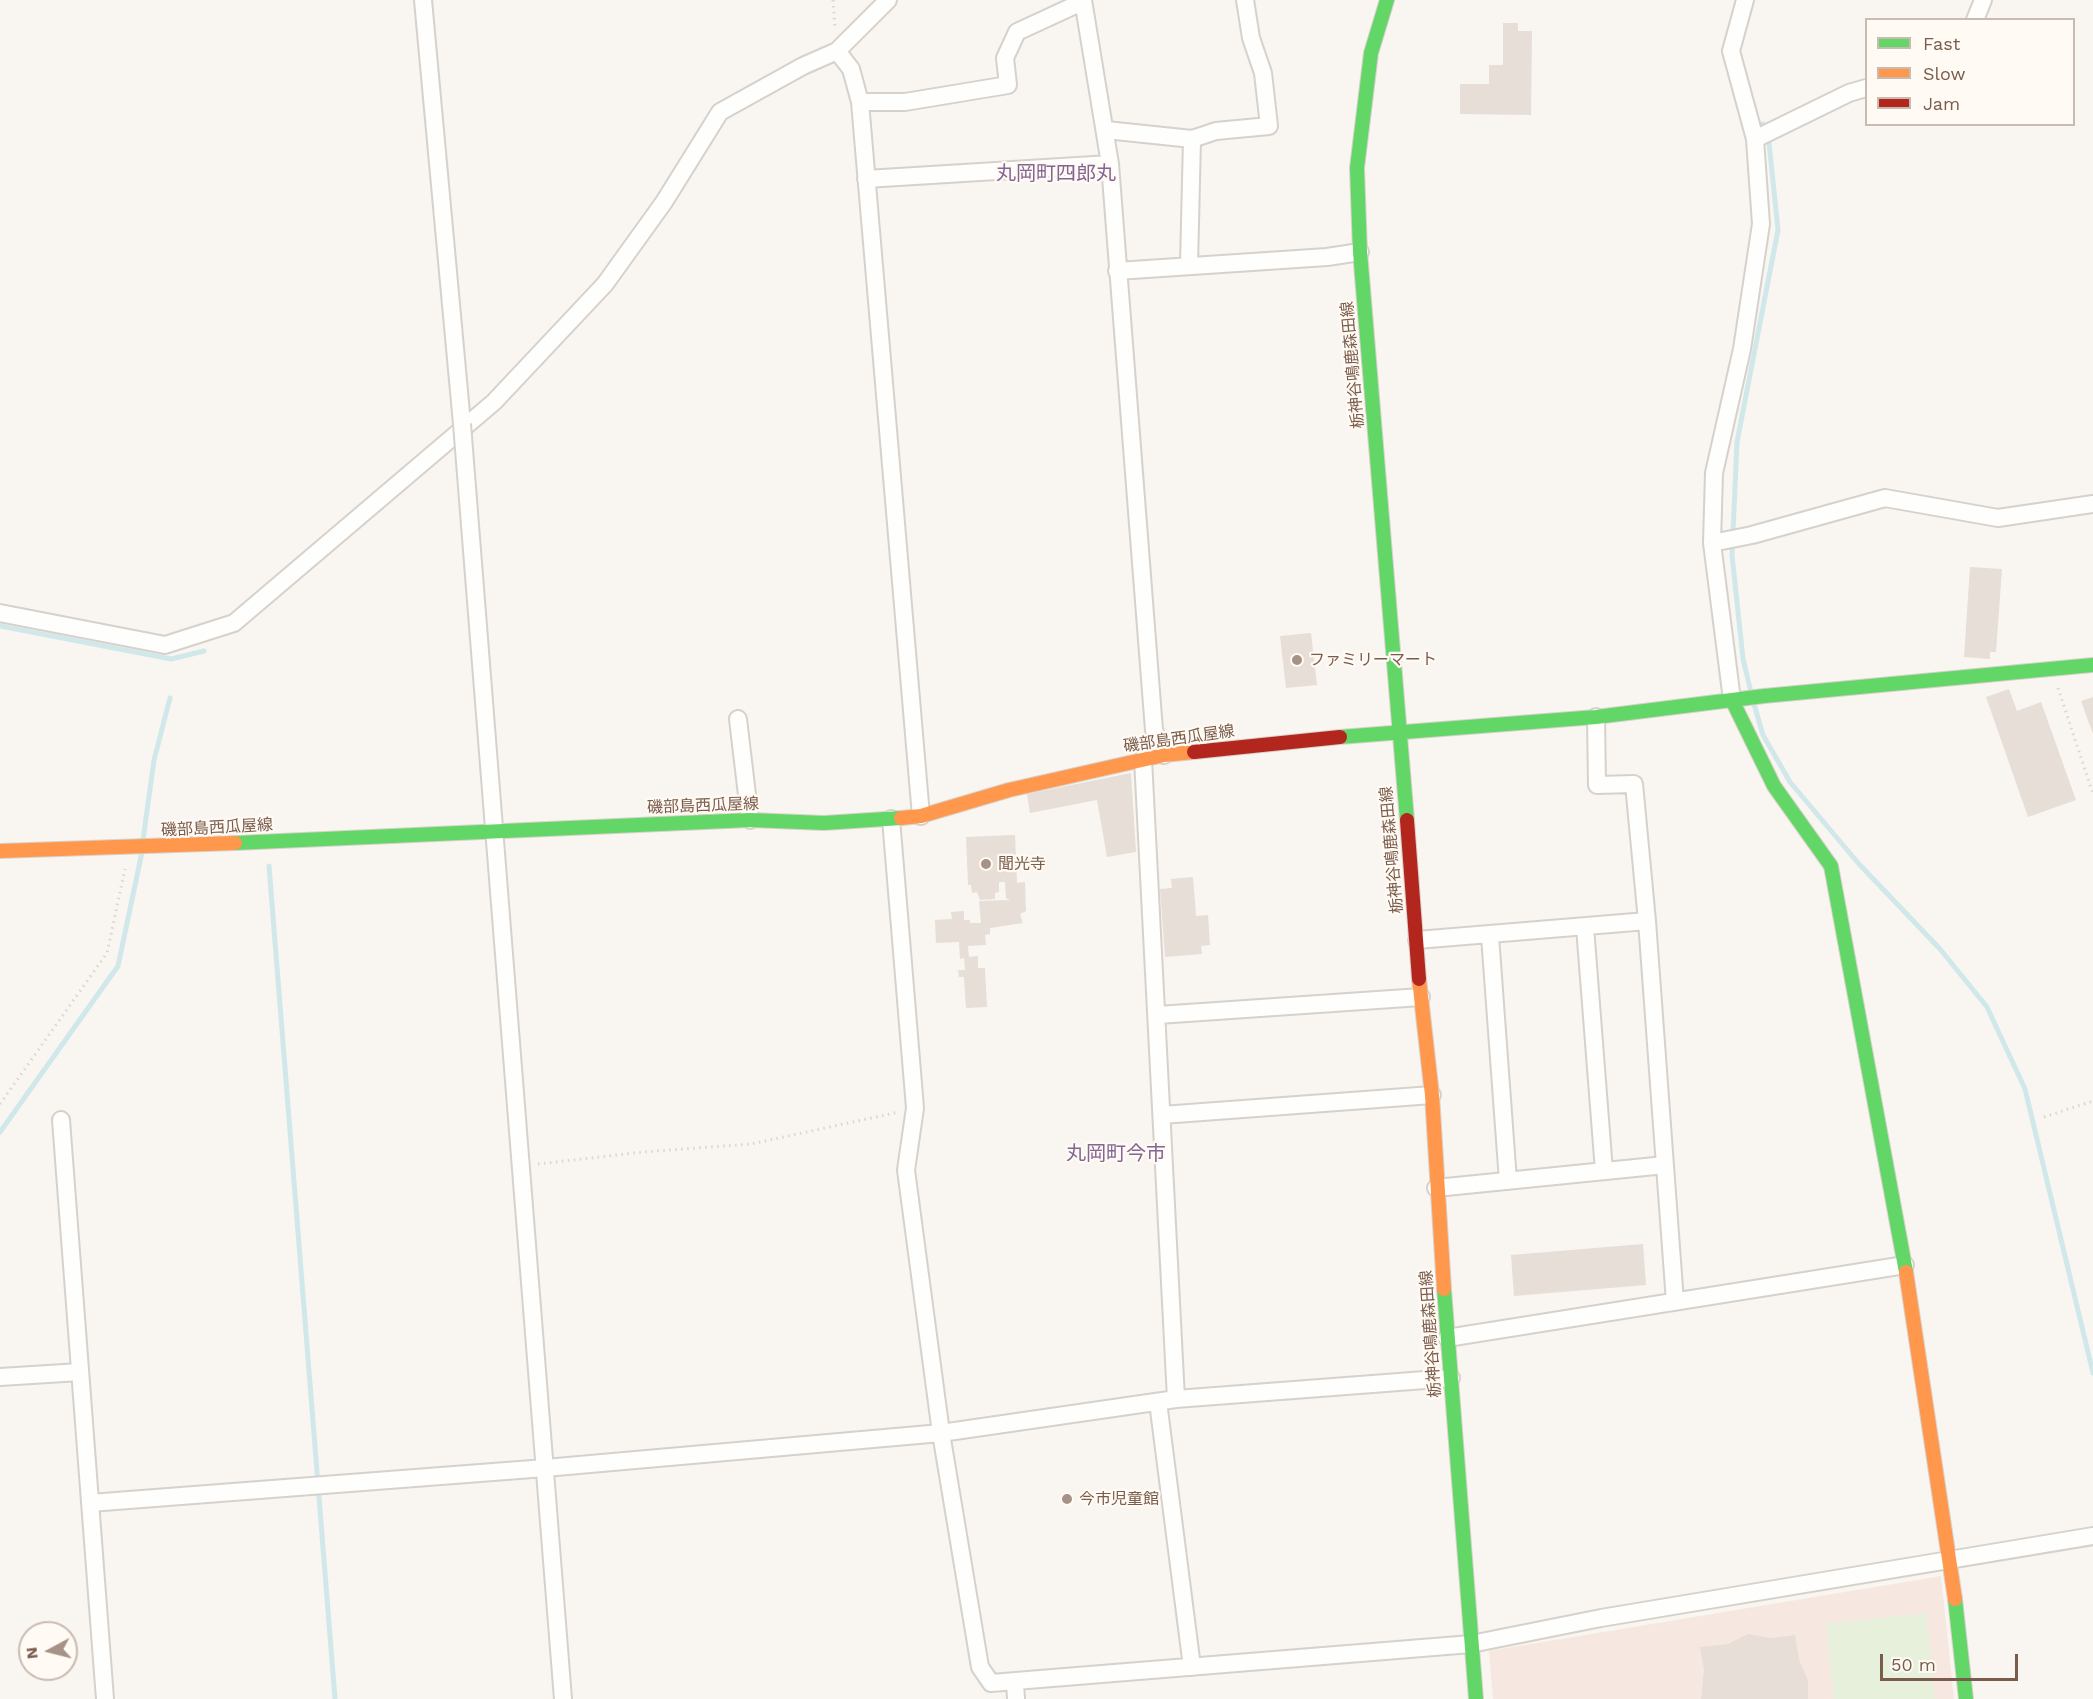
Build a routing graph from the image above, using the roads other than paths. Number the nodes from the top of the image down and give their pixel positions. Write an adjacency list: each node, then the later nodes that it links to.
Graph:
1 (423, 0): 33 (street, bridge)
2 (888, 0): 9 (street)
3 (1245, 0): 13 (street)
4 (1387, 0): 17 (main road, 栃神谷鳴鹿森田線)
5 (1745, 0): 14 (street)
6 (1983, 0): 8 (street)
7 (1083, 1): 11 (street); 12 (street)
8 (1976, 18)
9 (837, 51): 11 (street); 22 (street)
10 (1865, 88): 14 (street)
11 (860, 102): 16 (street)
12 (1106, 130): 13 (street); 15 (street)
13 (1192, 139): 18 (street)
14 (1755, 139): 21 (street)
15 (1110, 164): 16 (street); 19 (street)
16 (866, 179): 30 (street)
17 (1360, 252): 18 (street); 27 (main road, 栃神谷鳴鹿森田線)
18 (1189, 265): 19 (street)
19 (1117, 272): 28 (street)
20 (2093, 504): 21 (street)
21 (1712, 543): 24 (street)
22 (0, 613)
23 (2093, 665): 24 (main road, 磯部島西瓜屋線)
24 (1736, 699): 25 (main road, 磯部島西瓜屋線); 48 (main road)
25 (1596, 717): 27 (main road, 磯部島西瓜屋線); 35 (street)
26 (738, 718): 32 (street)
27 (1398, 731): 28 (main road, 磯部島西瓜屋線); 38 (main road, 栃神谷鳴鹿森田線)
28 (1164, 755): 29 (main road, 磯部島西瓜屋線)
29 (1143, 759): 30 (main road, 磯部島西瓜屋線); 40 (street)
30 (921, 816): 31 (main road, 磯部島西瓜屋線)
31 (891, 819): 32 (main road, 磯部島西瓜屋線); 56 (street)
32 (750, 820): 33 (main road, 磯部島西瓜屋線)
33 (494, 831): 34 (main road, 磯部島西瓜屋線); 57 (street)
34 (0, 851)
35 (1647, 921): 36 (street); 44 (street)
36 (1585, 927): 37 (street); 45 (street)
37 (1490, 936): 38 (street); 46 (street)
38 (1417, 940): 39 (main road, 栃神谷鳴鹿森田線)
39 (1421, 997): 40 (street); 41 (main road, 栃神谷鳴鹿森田線)
40 (1158, 1015): 42 (street)
41 (1432, 1095): 42 (street); 47 (main road, 栃神谷鳴鹿森田線)
42 (1162, 1115): 54 (street)
43 (61, 1120): 51 (street)
44 (1665, 1165): 45 (street); 49 (street)
45 (1604, 1171): 46 (street)
46 (1508, 1181): 47 (street)
47 (1436, 1188): 50 (main road, 栃神谷鳴鹿森田線)
48 (1905, 1265): 49 (street); 60 (main road)
49 (1675, 1302): 50 (street)
50 (1447, 1338): 53 (main road, 栃神谷鳴鹿森田線)
51 (80, 1372): 52 (street); 58 (street)
52 (0, 1377)
53 (1451, 1378): 54 (street); 61 (main road, 栃神谷鳴鹿森田線)
54 (1176, 1400): 55 (street)
55 (1158, 1402): 56 (street); 62 (street)
56 (941, 1433): 57 (street); 63 (street)
57 (545, 1468): 58 (street); 65 (street)
58 (90, 1503): 64 (street)
59 (2093, 1536): 60 (street)
60 (1951, 1561): 61 (street); 67 (main road)
61 (1471, 1644): 62 (street); 66 (main road, 栃神谷鳴鹿森田線)
62 (1192, 1667): 63 (street)
63 (1016, 1691)
64 (105, 1699)
65 (563, 1699)
66 (1476, 1699)
67 (1966, 1699)

